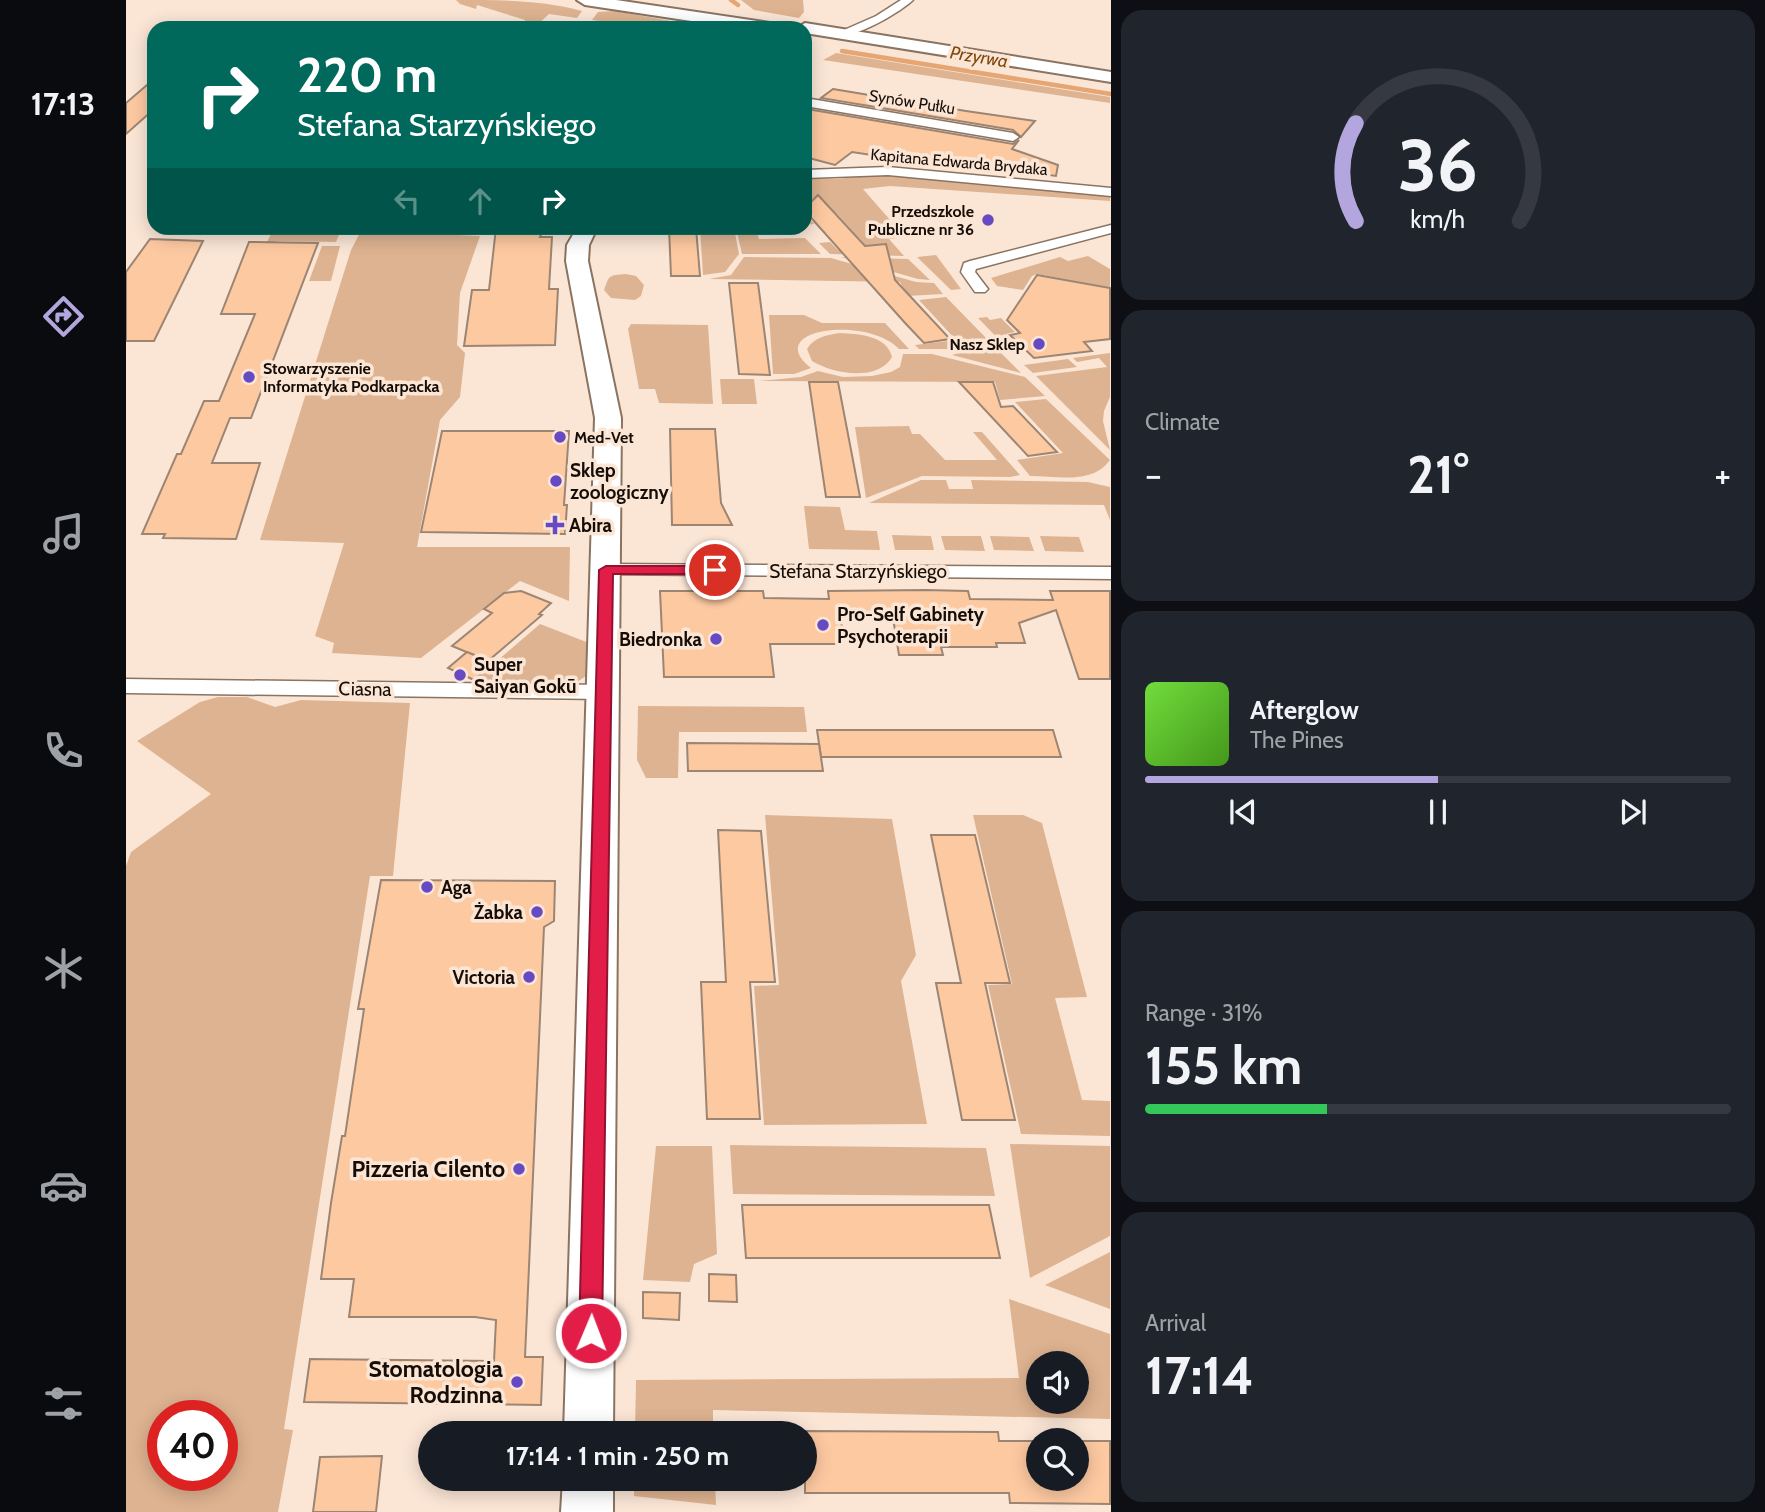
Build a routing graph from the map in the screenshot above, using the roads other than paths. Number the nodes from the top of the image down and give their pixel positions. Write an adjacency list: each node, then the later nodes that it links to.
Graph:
1 (593, 0): 4 (street)
2 (631, 0): 5 (street)
3 (908, 0): 7 (street)
4 (726, 21)
5 (737, 21)
6 (812, 35): 7 (street)
7 (837, 36): 8 (street)
8 (1111, 79)
9 (812, 103): 10 (street, Synów Pułku)
10 (1013, 137)
11 (812, 174): 12 (street, Kapitana Edwarda Brydaka)
12 (1111, 192)
13 (1111, 229): 15 (street)
14 (583, 235): 16 (street)
15 (980, 289)
16 (606, 570): 17 (street, Stefana Starzyńskiego); 19 (street)
17 (1111, 573)
18 (126, 686): 19 (street, Ciasna)
19 (603, 692): 20 (street)
20 (589, 1421)
21 (588, 1491): 22 (street)
22 (587, 1512)

